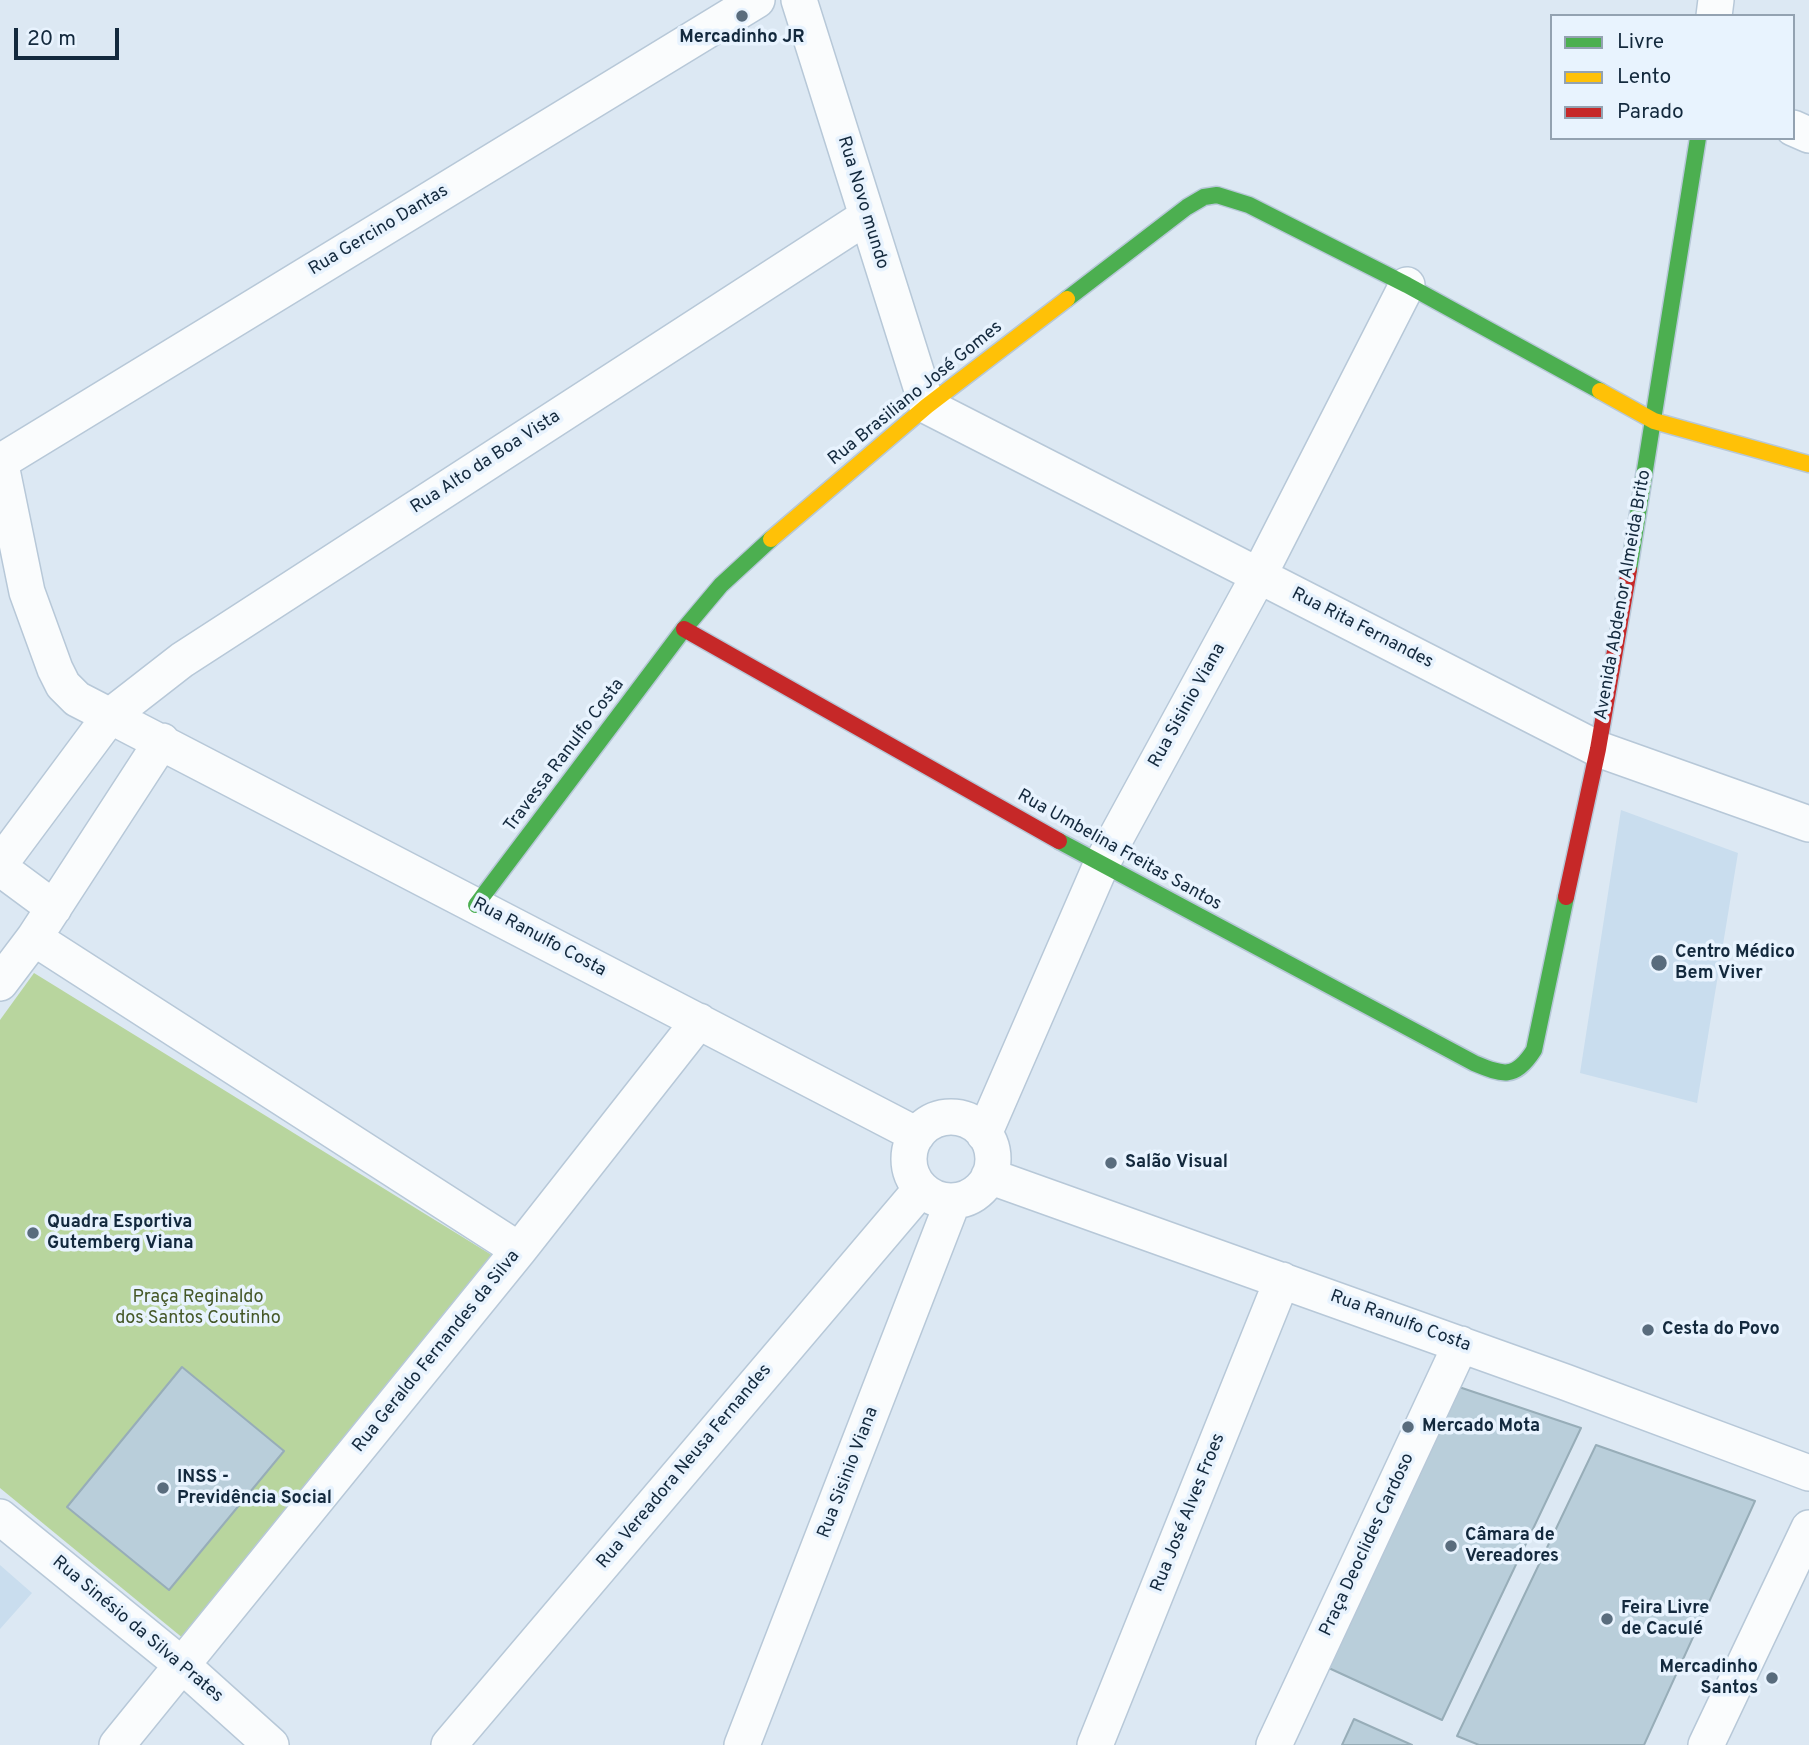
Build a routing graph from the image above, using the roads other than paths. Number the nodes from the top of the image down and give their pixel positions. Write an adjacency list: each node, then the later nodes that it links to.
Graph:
1 (757, 0): 8 (street, Rua Gercino Dantas)
2 (799, 0): 4 (street, Rua Novo mundo)
3 (1698, 140): 7 (street, Avenida Abdenor Almeida Brito)
4 (866, 216): 6 (street, Rua Novo mundo); 13 (street, Rua Alto da Boa Vista)
5 (1407, 285): 6 (street, Rua Brasiliano José Gomes); 7 (street, Rua Brasiliano José Gomes); 10 (street, Rua Sisinio Viana)
6 (927, 406): 10 (street, Rua Rita Fernandes); 12 (street, Rua Brasiliano José Gomes)
7 (1654, 421): 9 (street, Rua Brasiliano José Gomes); 15 (street, Avenida Abdenor Almeida Brito)
8 (0, 461): 11 (street, Rua Ranulfo Costa)
9 (1809, 464)
10 (1258, 577): 15 (street, Rua Rita Fernandes); 17 (street, Rua Sisinio Viana)
11 (13, 593): 13 (street, Rua Ranulfo Costa)
12 (684, 629): 17 (street, Rua Umbelina Freitas Santos); 19 (street, Travessa Ranulfo Costa)
13 (110, 716): 14 (street, Rua Ranulfo Costa); 18 (street, Rua Alto da Boa Vista)
14 (162, 741): 19 (street, Rua Ranulfo Costa); 20 (street)
15 (1598, 749): 16 (street, Rua Rita Fernandes); 24 (street, Avenida Abdenor Almeida Brito)
16 (1809, 824)
17 (1101, 865): 24 (street, Rua Umbelina Freitas Santos); 25 (street, Rua Sisinio Viana)
18 (0, 866): 20 (street)
19 (476, 905): 23 (street, Rua Ranulfo Costa)
20 (54, 908): 21 (street)
21 (34, 938): 22 (street); 30 (street)
22 (0, 983)
23 (699, 1021): 26 (street, Rua Ranulfo Costa); 30 (street, Rua Geraldo Fernandes da Silva)
24 (1534, 1050)
25 (984, 1134): 26 (street); 27 (street)
26 (916, 1135): 28 (street)
27 (989, 1176): 29 (street); 31 (street, Rua Ranulfo Costa)
28 (921, 1189): 29 (street); 39 (street, Rua Vereadora Neusa Fernandes)
29 (953, 1201): 40 (street, Rua Sisinio Viana)
30 (519, 1250): 36 (street, Rua Geraldo Fernandes da Silva)
31 (1282, 1280): 32 (street, Rua Ranulfo Costa); 41 (street, Rua José Alves Froes)
32 (1461, 1344): 33 (street, Rua Ranulfo Costa); 42 (street, Praça Deoclides Cardoso)
33 (1809, 1473)
34 (0, 1517): 36 (street, Rua Sinésio da Silva Prates)
35 (1809, 1528): 43 (street)
36 (182, 1665): 37 (street, Rua Geraldo Fernandes da Silva); 38 (street, Rua Sinésio da Silva Prates)
37 (117, 1745)
38 (271, 1745)
39 (449, 1745)
40 (742, 1745)
41 (1095, 1745)
42 (1274, 1745)
43 (1706, 1745)

